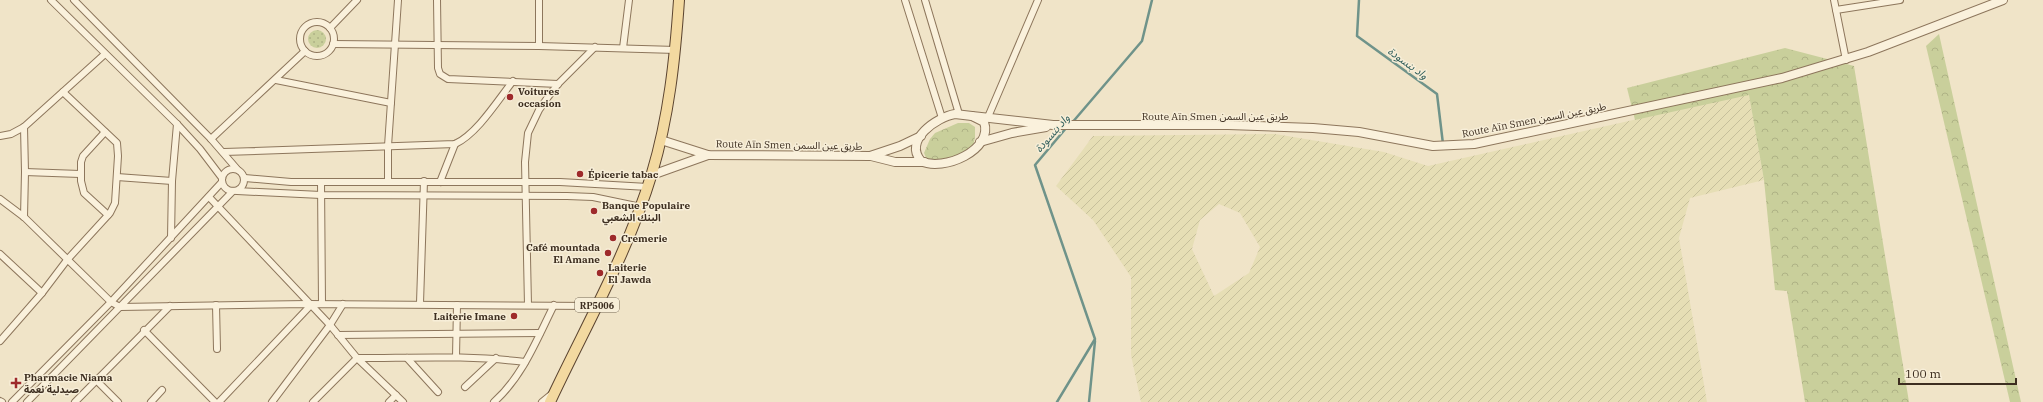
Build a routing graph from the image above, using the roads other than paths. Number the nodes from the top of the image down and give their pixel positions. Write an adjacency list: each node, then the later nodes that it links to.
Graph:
1 (51, 0): 27 (street)
2 (74, 0): 44 (street)
3 (357, 0): 18 (street)
4 (398, 0): 20 (street)
5 (437, 0): 21 (street)
6 (539, 0): 22 (street)
7 (629, 0): 24 (street)
8 (679, 0): 25 (main road, RP5006)
9 (905, 0): 37 (street)
10 (925, 0): 34 (street)
11 (1038, 0): 36 (street)
12 (1834, 0): 17 (street)
13 (1900, 0): 15 (street)
14 (2003, 0): 28 (street, Route Aïn Smen طريق عين السمن)
15 (1890, 1): 16 (street)
16 (1867, 2): 17 (street)
17 (1836, 10): 28 (street)
18 (330, 28): 19 (street); 26 (street)
19 (333, 44): 20 (street); 26 (street)
20 (395, 44): 21 (street); 33 (street)
21 (438, 45): 22 (street); 30 (street)
22 (540, 46): 23 (street)
23 (595, 48): 24 (street); 31 (street)
24 (623, 48): 25 (street)
25 (676, 50): 45 (main road, RP5006)
26 (305, 51): 29 (street)
27 (105, 54): 32 (street); 38 (street)
28 (1846, 60): 39 (street, Route Aïn Smen طريق عين السمن)
29 (276, 80): 33 (street); 44 (street)
30 (513, 81): 31 (street); 47 (street)
31 (558, 84): 65 (street)
32 (63, 92): 40 (street); 41 (street)
33 (391, 103): 48 (street)
34 (959, 114): 35 (street); 37 (street)
35 (972, 116): 36 (street, Route Aïn Smen طريق عين السمن); 46 (street)
36 (988, 117): 39 (street, Route Aïn Smen طريق عين السمن)
37 (942, 118): 43 (street)
38 (177, 124): 59 (street); 60 (street)
39 (1053, 125): 46 (street, Route Aïn Smen طريق عين السمن)
40 (24, 127): 42 (street); 54 (street)
41 (105, 132): 55 (street); 57 (street)
42 (0, 136)
43 (921, 136): 51 (street, Route Aïn Smen طريق عين السمن); 52 (street)
44 (211, 139): 49 (street)
45 (661, 140): 50 (street, Route Aïn Smen طريق عين السمن); 56 (main road, RP5006)
46 (980, 142): 52 (street)
47 (454, 144): 48 (street); 64 (street)
48 (388, 146): 49 (street); 61 (street)
49 (224, 152): 53 (street)
50 (708, 155): 51 (street, Route Aïn Smen طريق عين السمن); 56 (street, Route Aïn Smen طريق عين السمن)
51 (870, 156): 52 (street, Route Aïn Smen طريق عين السمن)
52 (924, 162)
53 (237, 169): 58 (street); 59 (street)
54 (26, 172): 55 (street); 76 (street)
55 (80, 174): 75 (street)
56 (652, 175): 66 (main road, RP5006)
57 (117, 177): 60 (street); 75 (street)
58 (245, 178): 63 (street); 67 (street)
59 (222, 180): 67 (street); 71 (street)
60 (172, 181): 77 (street)
61 (388, 181): 62 (street); 63 (street)
62 (424, 181): 64 (street); 69 (street)
63 (321, 182): 68 (street)
64 (440, 182): 65 (street)
65 (527, 183): 66 (street); 70 (street)
66 (648, 187): 74 (main road, RP5006)
67 (236, 191): 68 (street); 73 (street)
68 (321, 195): 69 (street); 83 (street)
69 (424, 195): 70 (street); 82 (street)
70 (527, 196): 74 (street); 88 (street)
71 (209, 197): 73 (street); 77 (street)
72 (0, 199): 76 (street)
73 (218, 207): 86 (street); 92 (street)
74 (641, 207): 91 (main road, RP5006)
75 (108, 215): 79 (street)
76 (24, 217): 79 (street)
77 (171, 238): 81 (street)
78 (0, 254): 80 (street)
79 (67, 260): 80 (street); 81 (street)
80 (42, 293): 98 (street)
81 (111, 302): 92 (street); 111 (street)
82 (420, 303): 84 (street); 87 (street)
83 (322, 304): 84 (street); 86 (street)
84 (343, 304): 93 (street)
85 (216, 305): 86 (street); 90 (street); 99 (street)
86 (309, 305): 93 (street); 117 (street)
87 (458, 305): 88 (street); 95 (street)
88 (528, 305): 89 (street)
89 (554, 305): 91 (street); 96 (street)
90 (170, 306): 92 (street); 94 (street)
91 (596, 306): 108 (main road, RP5006)
92 (120, 307): 112 (street)
93 (330, 325): 97 (street); 118 (street)
94 (144, 330): 105 (street); 116 (street)
95 (456, 333): 96 (street); 97 (street); 100 (street)
96 (540, 333): 104 (street)
97 (338, 335): 101 (street)
98 (0, 341)
99 (217, 349)
100 (456, 357): 102 (street); 103 (street)
101 (357, 358): 102 (street); 110 (street); 119 (street)
102 (407, 358): 109 (street)
103 (496, 358): 104 (street); 106 (street)
104 (525, 362): 122 (street)
105 (96, 380): 113 (street); 114 (street)
106 (465, 387)
107 (162, 390): 115 (street)
108 (556, 390): 123 (street); 124 (main road, RP5006)
109 (438, 392)
110 (396, 395): 120 (street); 121 (street)
111 (12, 402)
112 (27, 402)
113 (76, 402)
114 (118, 402)
115 (151, 402)
116 (215, 402)
117 (219, 402)
118 (272, 402)
119 (313, 402)
120 (389, 402)
121 (404, 402)
122 (494, 402)
123 (542, 402)
124 (550, 402)

